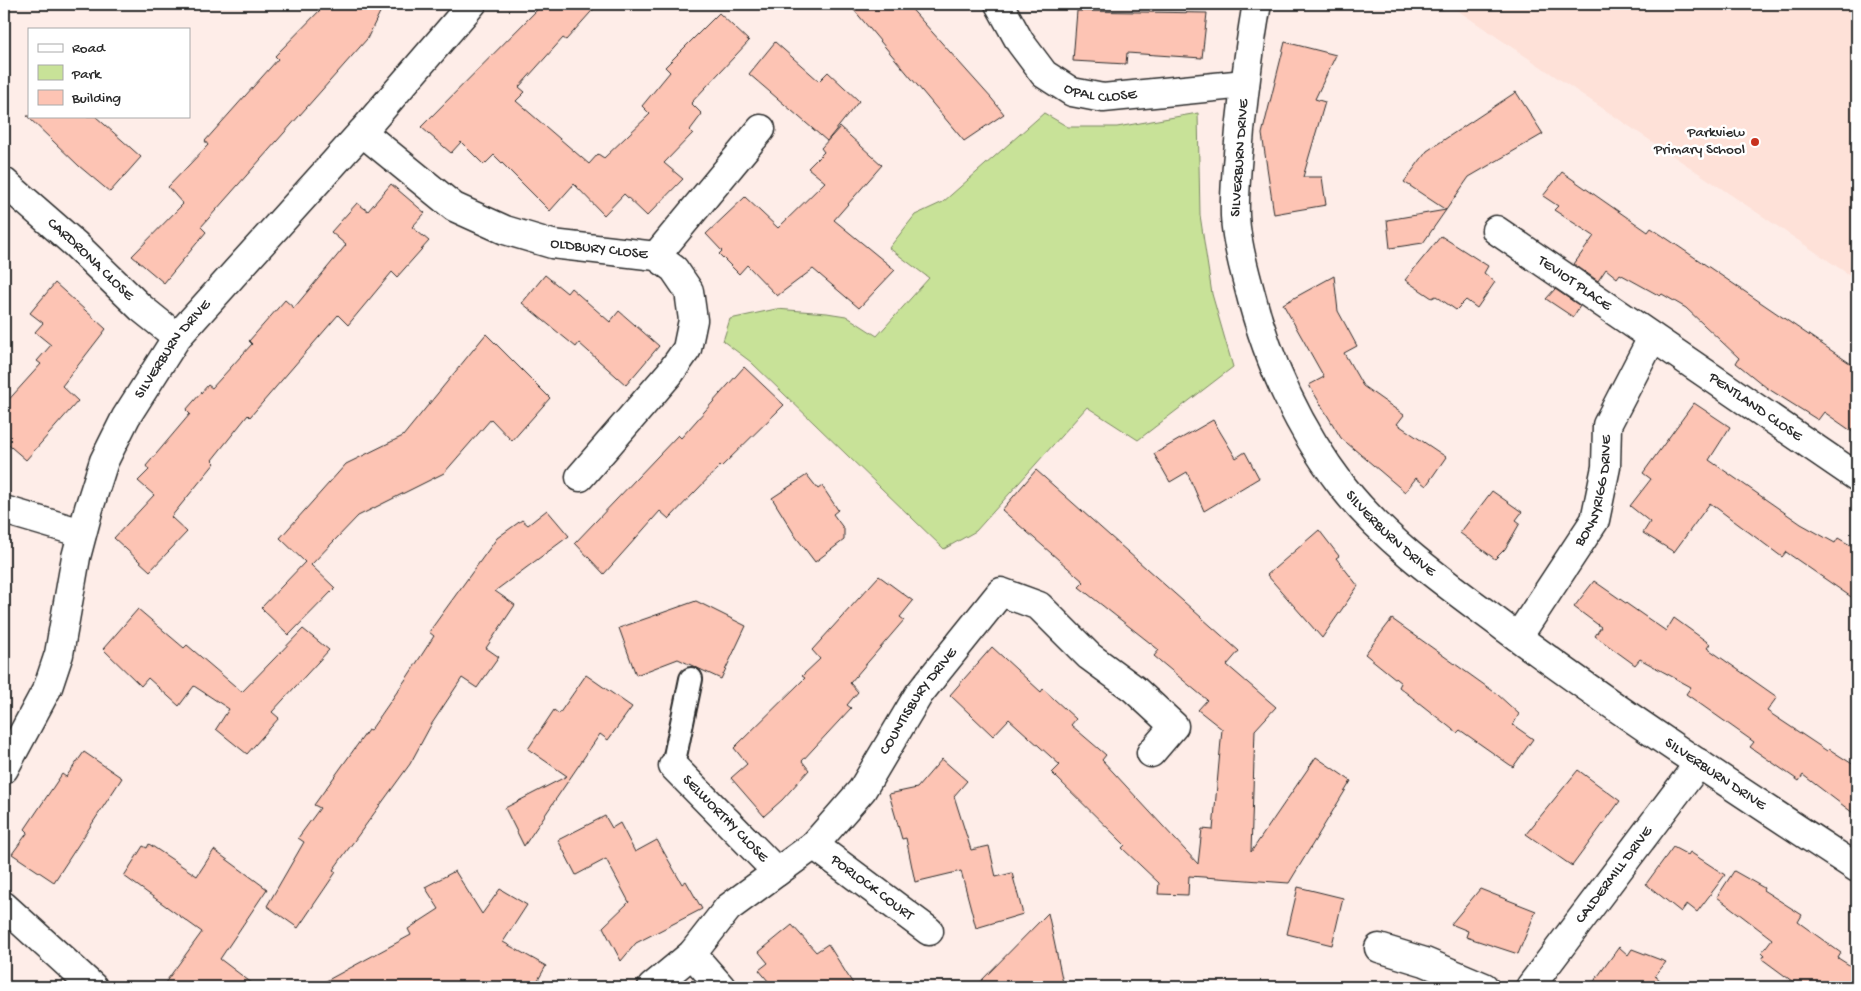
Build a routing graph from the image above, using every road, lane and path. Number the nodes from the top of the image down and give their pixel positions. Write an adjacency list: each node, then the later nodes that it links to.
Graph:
1 (999, 4): 4 (street, OPAL CLOSE)
2 (1257, 4): 4 (street, SILVERBURN DRIVE)
3 (467, 5): 6 (street, SILVERBURN DRIVE)
4 (1245, 84): 16 (street, SILVERBURN DRIVE)
5 (761, 129): 9 (street)
6 (362, 132): 9 (street, OLDBURY CLOSE); 10 (street, SILVERBURN DRIVE)
7 (4, 182): 10 (street, CARDRONA CLOSE)
8 (1496, 230): 11 (street, TEVIOT PLACE)
9 (656, 256): 12 (street, OLDBURY CLOSE)
10 (177, 336): 15 (street, SILVERBURN DRIVE)
11 (1652, 338): 13 (street, PENTLAND CLOSE); 16 (street, BONNYRIGG DRIVE)
12 (580, 477)
13 (1857, 477)
14 (4, 510): 15 (street)
15 (82, 533): 21 (street, SILVERBURN DRIVE)
16 (1518, 637): 19 (street, SILVERBURN DRIVE)
17 (691, 680): 20 (lane)
18 (1151, 754): 22 (street, COUNTISBURY DRIVE)
19 (1699, 763): 23 (street, SILVERBURN DRIVE); 33 (street, CALDERMILL DRIVE)
20 (673, 766): 24 (street, SELWORTHY CLOSE)
21 (4, 769)
22 (814, 845): 24 (street, COUNTISBURY DRIVE); 26 (street, PORLOCK COURT)
23 (1857, 868)
24 (777, 872): 28 (street, COUNTISBURY DRIVE)
25 (4, 906): 29 (street)
26 (929, 931)
27 (1380, 948): 32 (street)
28 (692, 954): 30 (street, COUNTISBURY DRIVE); 31 (street)
29 (93, 987)
30 (652, 987)
31 (721, 987)
32 (1484, 987)
33 (1530, 987)

